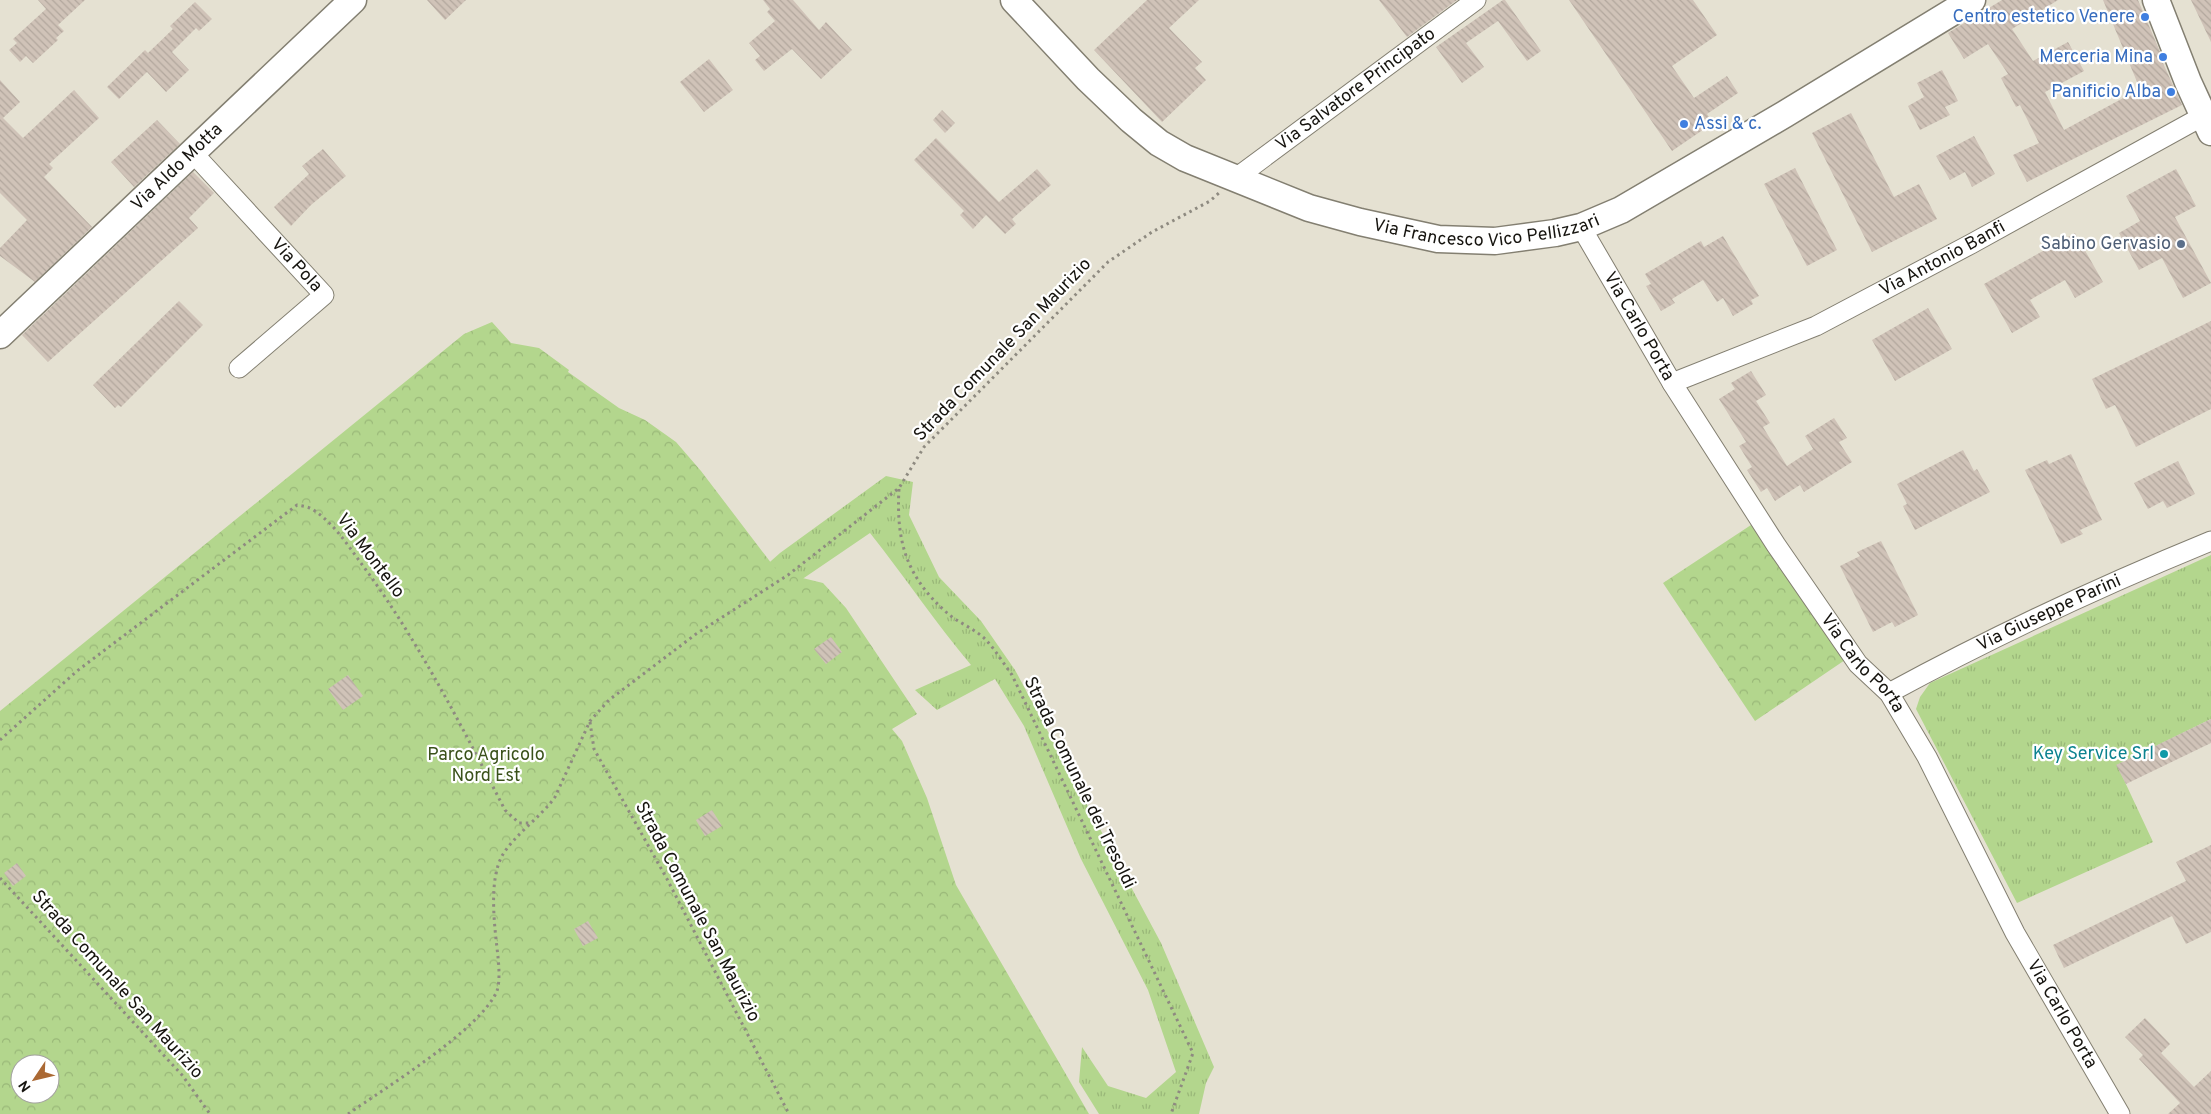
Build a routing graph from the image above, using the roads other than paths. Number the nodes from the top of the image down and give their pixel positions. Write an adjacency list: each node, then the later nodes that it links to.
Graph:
1 (353, 0): 7 (street, Via Aldo Motta)
2 (1014, 0): 8 (street, Via Francesco Vico Pellizzari)
3 (1476, 0): 8 (street, Via Salvatore Principato)
4 (1972, 0): 9 (street, Via Francesco Vico Pellizzari)
5 (2156, 0): 6 (street)
6 (2207, 124): 12 (street, Via Antonio Banfi)
7 (192, 152): 10 (street, Via Aldo Motta); 11 (street, Via Pola)
8 (1236, 178): 9 (street, Via Francesco Vico Pellizzari)
9 (1581, 227): 12 (street, Via Carlo Porta)
10 (1, 332)
11 (239, 368)
12 (1672, 383): 14 (street, Via Carlo Porta)
13 (2211, 541): 14 (street, Via Giuseppe Parini)
14 (1890, 693): 15 (street, Via Carlo Porta)
15 (2120, 1114)

